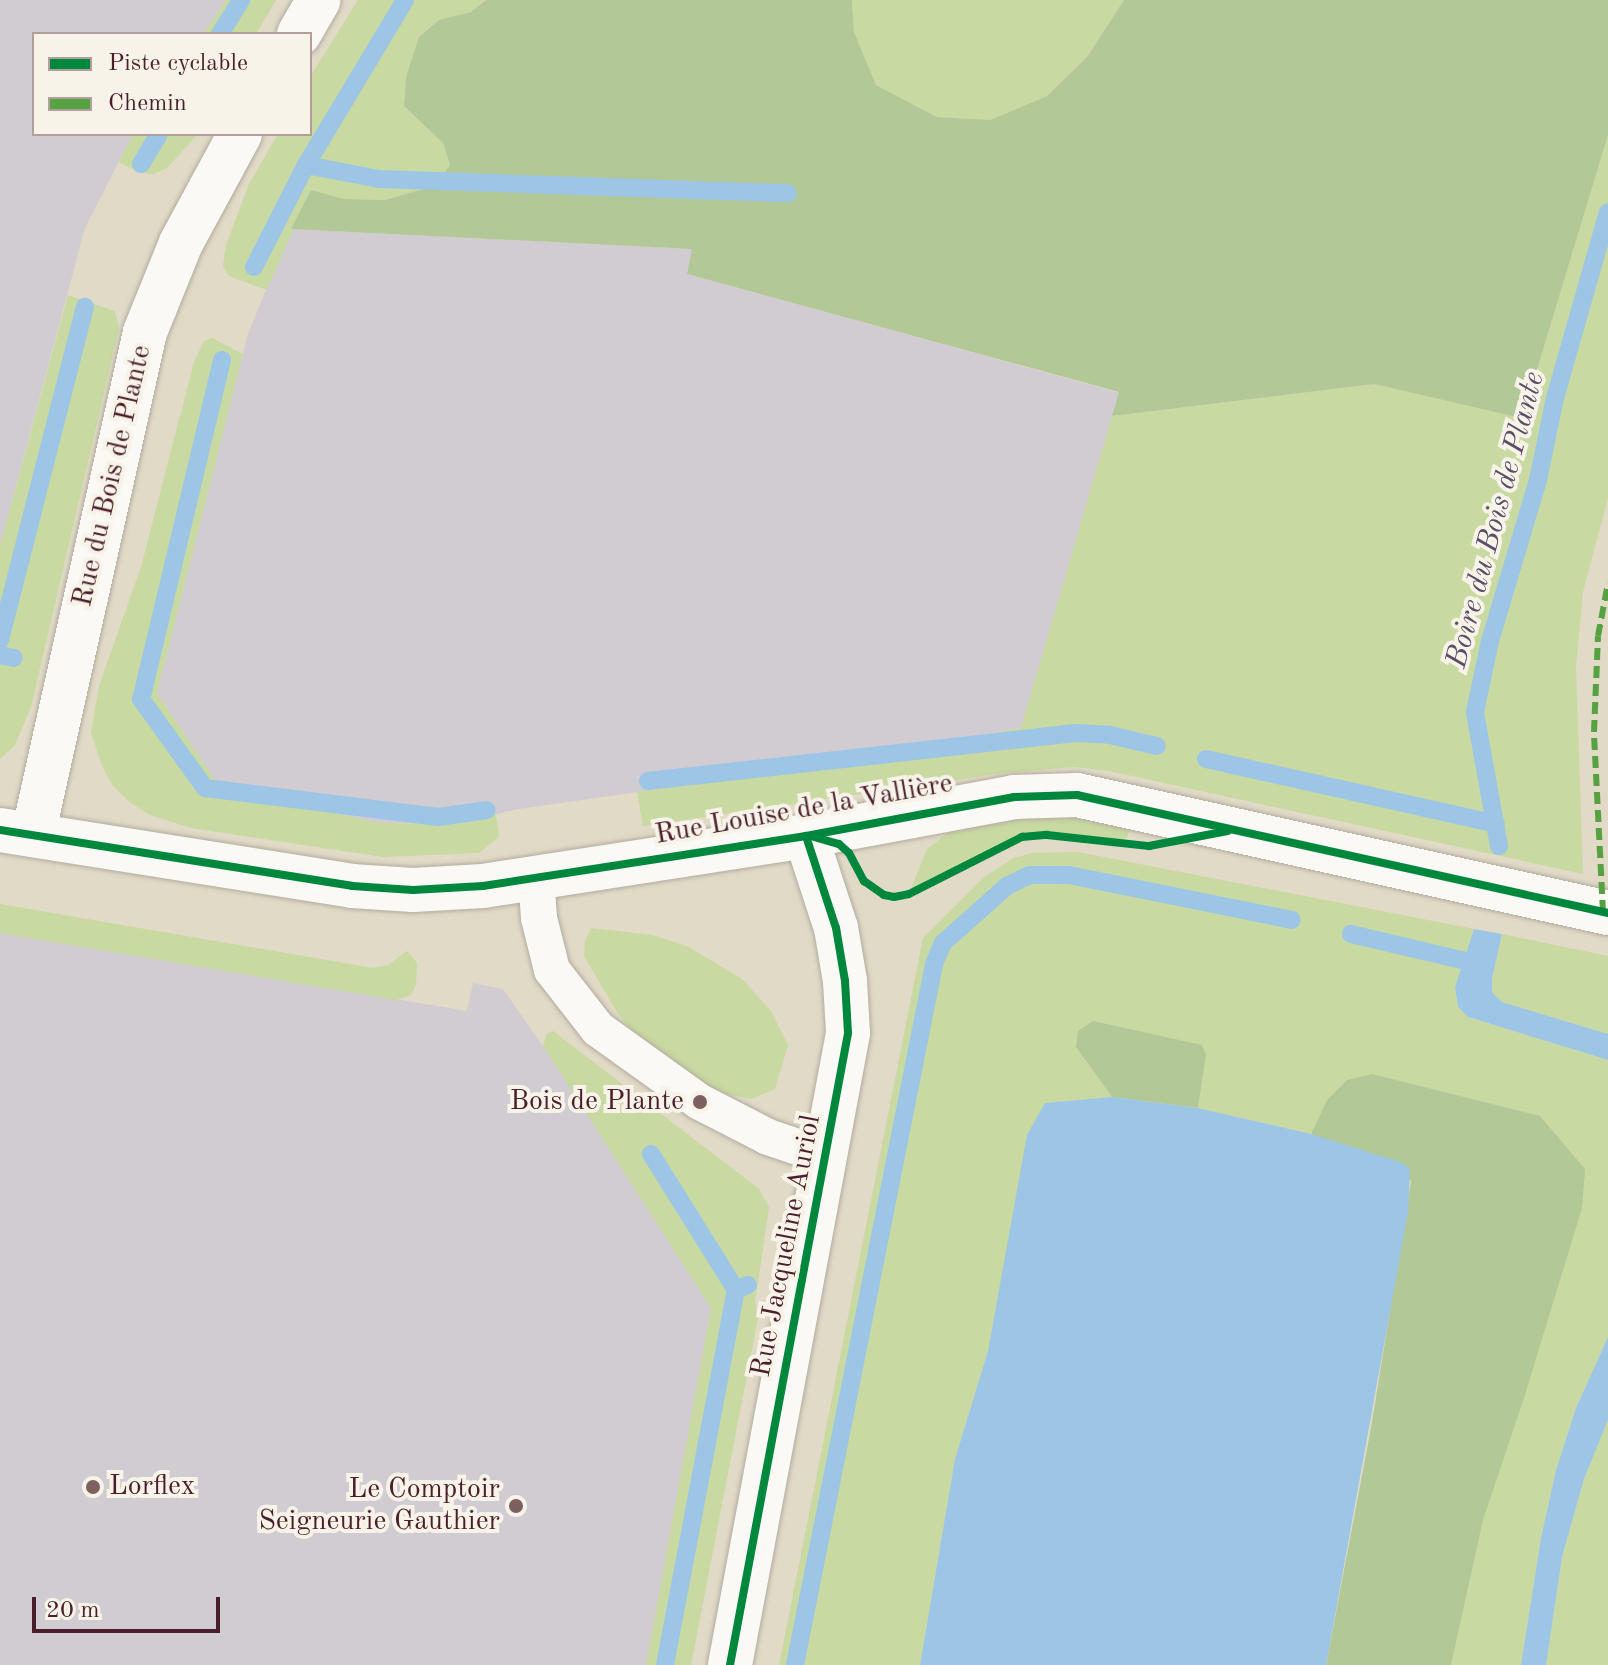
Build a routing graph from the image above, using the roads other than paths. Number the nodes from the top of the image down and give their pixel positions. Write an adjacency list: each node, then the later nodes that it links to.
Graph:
1 (319, 0): 2 (street)
2 (300, 32)
3 (239, 136): 4 (street, Rue du Bois de Plante)
4 (17, 832): 6 (street, Rue Louise de la Vallière)
5 (806, 836): 6 (street, Rue Louise de la Vallière); 7 (street, Rue Louise de la Vallière); 8 (street, Rue Jacqueline Auriol)
6 (536, 876): 8 (lane)
7 (1608, 913)
8 (827, 1157): 9 (street, Rue Jacqueline Auriol)
9 (730, 1665)

